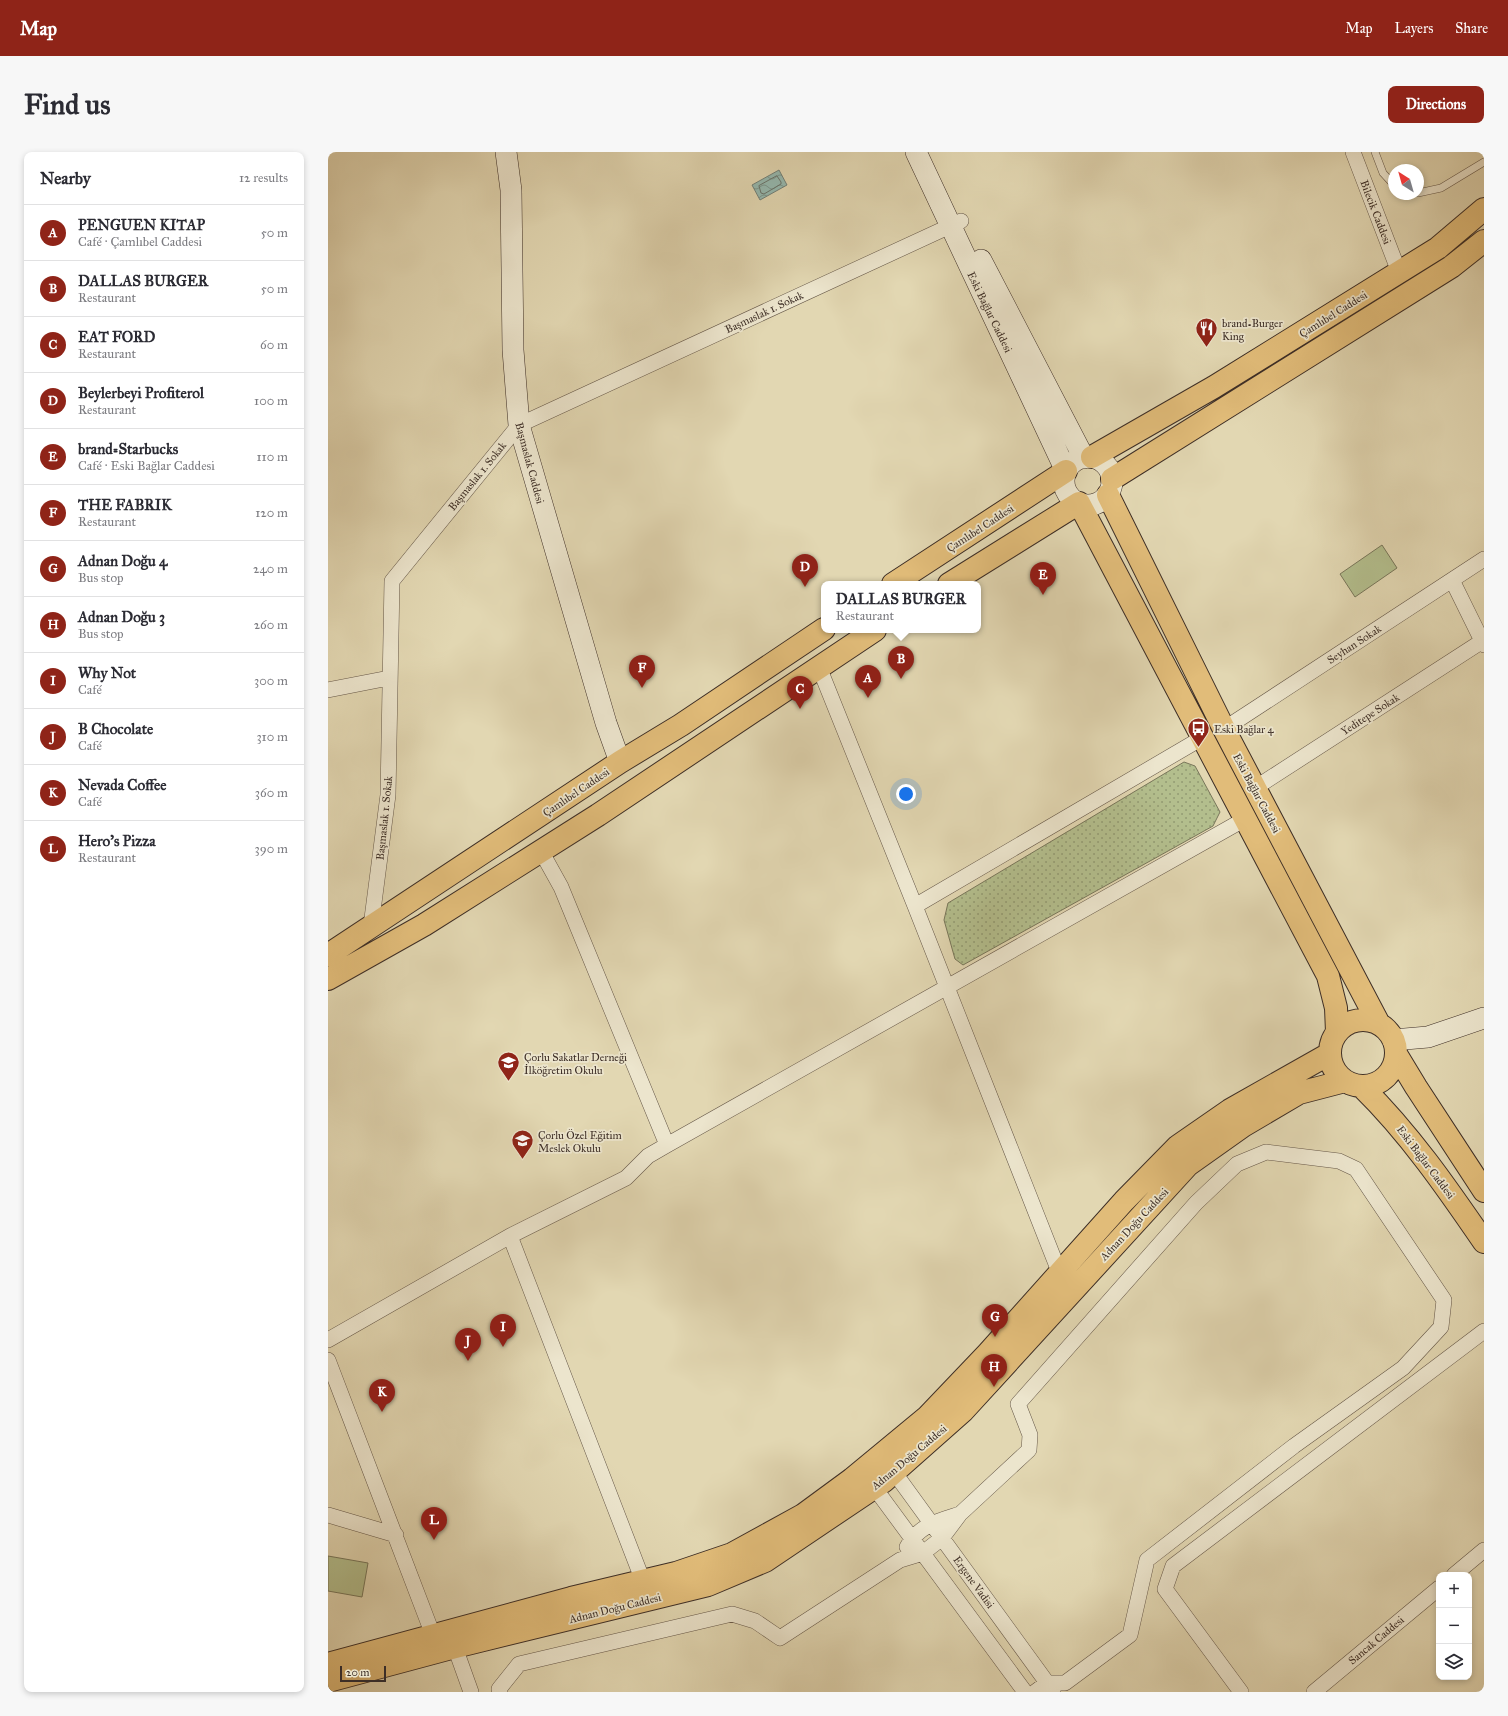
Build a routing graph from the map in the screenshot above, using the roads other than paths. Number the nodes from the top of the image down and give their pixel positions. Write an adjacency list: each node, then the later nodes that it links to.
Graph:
1 (506, 152): 13 (street, Başmaslak Caddesi)
2 (916, 152): 10 (street, Eski Bağlar Caddesi)
3 (929, 152): 10 (street, Eski Bağlar Caddesi)
4 (1353, 152): 12 (street, Bilecik Caddesi)
5 (1374, 152): 7 (lane)
6 (1484, 162): 8 (lane)
7 (1388, 178)
8 (1424, 192)
9 (1484, 209): 12 (main road, Çamlıbel Caddesi)
10 (955, 224): 13 (street, Başmaslak 1. Sokak); 14 (street, Eski Bağlar Caddesi); 15 (street, Eski Bağlar Caddesi)
11 (1484, 241): 16 (main road)
12 (1399, 272): 14 (main road, Çamlıbel Caddesi)
13 (518, 425): 26 (street, Başmaslak 1. Sokak); 30 (street, Başmaslak Caddesi)
14 (1088, 458): 15 (street); 16 (street)
15 (1066, 471): 17 (street); 20 (main road, Çamlıbel Caddesi)
16 (1110, 487): 17 (street); 28 (main road, Eski Bağlar Caddesi)
17 (1079, 503): 21 (main road); 29 (main road, Eski Bağlar Caddesi)
18 (1484, 559): 19 (street, Seyhan Sokak)
19 (1452, 580): 24 (street); 28 (street, Seyhan Sokak)
20 (898, 581)
21 (954, 581)
22 (821, 631): 30 (main road, Çamlıbel Caddesi)
23 (870, 633): 25 (main road)
24 (1483, 642): 31 (street, Yeditepe Sokak)
25 (819, 667): 33 (main road); 34 (street)
26 (389, 678): 27 (street); 35 (street, Başmaslak 1. Sokak)
27 (328, 690)
28 (1224, 728): 31 (main road, Eski Bağlar Caddesi)
29 (1202, 738): 32 (main road, Eski Bağlar Caddesi); 34 (street)
30 (620, 762): 35 (main road, Çamlıbel Caddesi)
31 (1255, 788): 41 (main road, Eski Bağlar Caddesi)
32 (1245, 819): 38 (street); 40 (main road, Eski Bağlar Caddesi)
33 (540, 851): 37 (main road); 44 (street)
34 (916, 906): 38 (street)
35 (372, 926): 36 (main road, Çamlıbel Caddesi)
36 (328, 955)
37 (328, 979)
38 (947, 988): 44 (street); 48 (street)
39 (1484, 1018): 41 (street)
40 (1337, 1032): 41 (main road); 42 (main road)
41 (1390, 1039): 43 (main road); 45 (main road, Eski Bağlar Caddesi)
42 (1329, 1054): 43 (main road); 48 (main road, Adnan Doğu Caddesi)
43 (1353, 1084): 47 (main road, Eski Bağlar Caddesi); 53 (main road, Adnan Doğu Caddesi)
44 (667, 1145): 46 (street)
45 (1484, 1191)
46 (510, 1236): 50 (street); 65 (street)
47 (1484, 1242)
48 (1060, 1274): 65 (main road, Adnan Doğu Caddesi)
49 (1484, 1331): 75 (street)
50 (328, 1340)
51 (328, 1360): 52 (street)
52 (333, 1389): 58 (street)
53 (894, 1472): 54 (main road, Adnan Doğu Caddesi); 57 (street, Ergene Vadisi)
54 (874, 1487): 59 (street); 67 (main road, Adnan Doğu Caddesi)
55 (960, 1514): 57 (street); 60 (street); 70 (street)
56 (328, 1515): 58 (street)
57 (931, 1523): 59 (street); 60 (street, Ergene Vadisi)
58 (396, 1535): 67 (street)
59 (912, 1538): 62 (street); 63 (street)
60 (942, 1538): 62 (street); 70 (street, Ergene Vadisi)
61 (1484, 1550): 64 (street)
62 (923, 1553): 63 (street); 73 (street)
63 (900, 1560): 72 (street)
64 (1458, 1572)
65 (643, 1581): 67 (main road, Adnan Doğu Caddesi)
66 (1436, 1590): 76 (street, Sancak Caddesi)
67 (446, 1637): 68 (main road, Adnan Doğu Caddesi); 69 (main road, Adnan Doğu Caddesi); 71 (street)
68 (328, 1664)
69 (328, 1681)
70 (1057, 1688): 74 (street)
71 (472, 1692)
72 (500, 1692)
73 (1025, 1692)
74 (1035, 1692)
75 (1241, 1692)
76 (1314, 1692)

